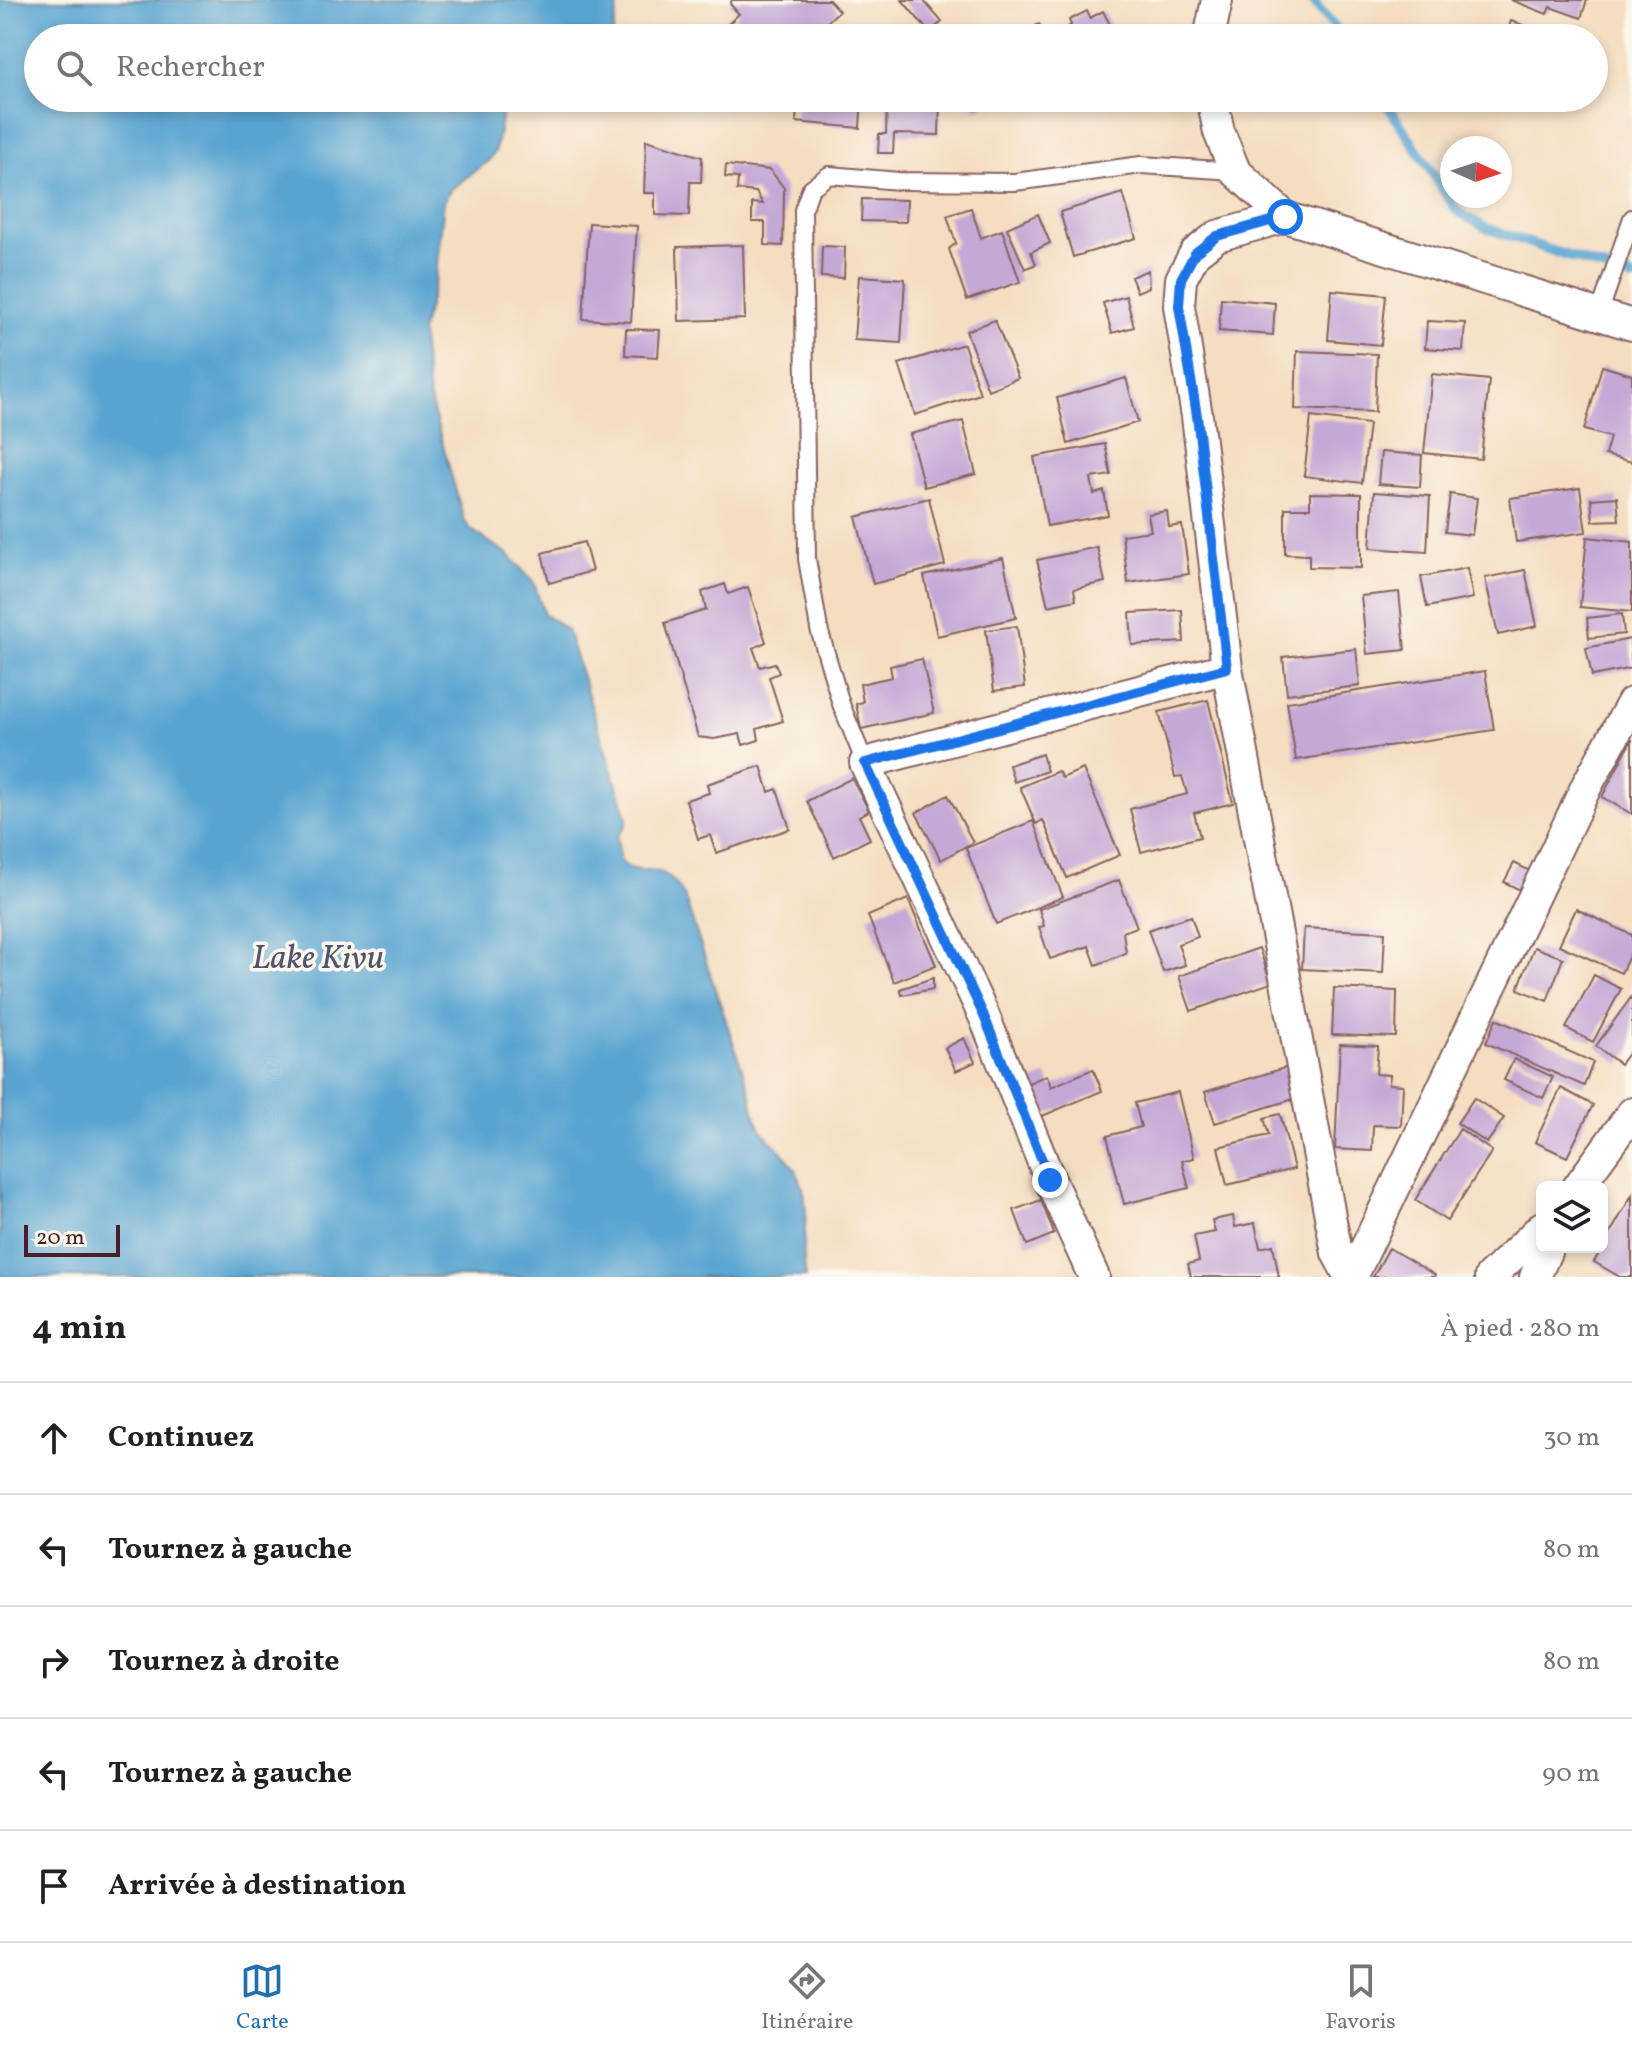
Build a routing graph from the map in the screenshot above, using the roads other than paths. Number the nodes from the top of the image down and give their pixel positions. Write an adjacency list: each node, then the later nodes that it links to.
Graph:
1 (1217, 0): 2 (street)
2 (1212, 24)
3 (1215, 112): 4 (street)
4 (1235, 171): 5 (street); 11 (lane)
5 (1285, 217): 7 (street); 9 (street)
6 (1632, 218): 7 (lane)
7 (1599, 314): 8 (street)
8 (1632, 325)
9 (1227, 668): 11 (street); 17 (street)
10 (1632, 703): 17 (street)
11 (865, 763): 16 (street)
12 (1632, 1113): 13 (street)
13 (1582, 1181)
14 (1536, 1233): 18 (street)
15 (1545, 1253): 19 (street)
16 (1094, 1277)
17 (1351, 1277)
18 (1490, 1277)
19 (1535, 1277)

